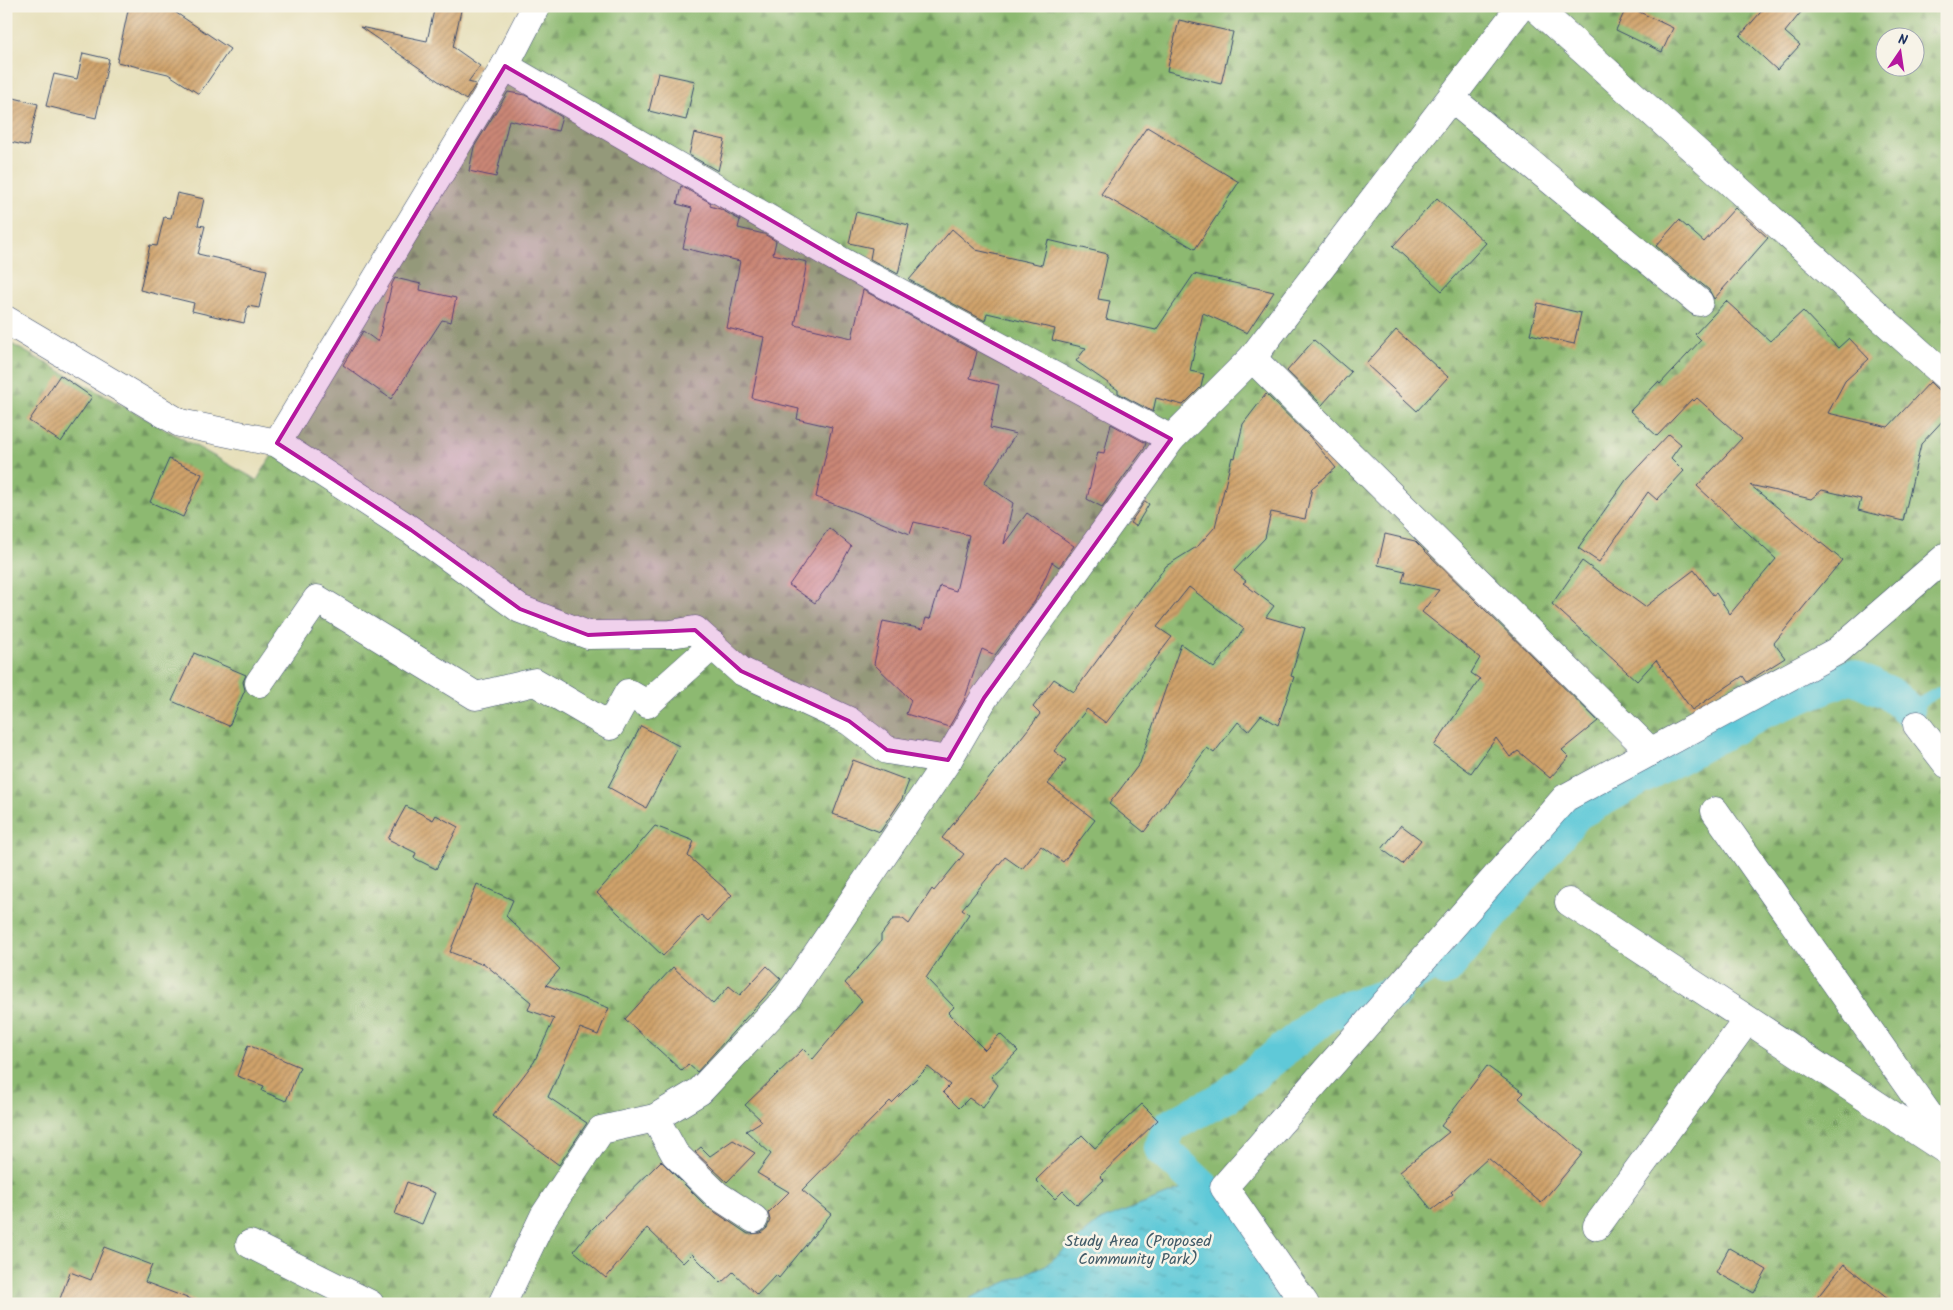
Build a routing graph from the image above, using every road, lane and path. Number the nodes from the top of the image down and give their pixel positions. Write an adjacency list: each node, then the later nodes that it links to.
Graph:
1 (536, 6): 4 (street)
2 (1522, 6): 5 (street)
3 (1534, 6): 9 (street)
4 (505, 66): 10 (street); 11 (street)
5 (1452, 99): 6 (street); 8 (street)
6 (1698, 302)
7 (6, 320): 11 (street)
8 (1252, 358): 10 (street); 16 (street)
9 (1947, 377)
10 (1171, 439): 17 (street)
11 (277, 443): 13 (street)
12 (1947, 556): 16 (street)
13 (713, 645): 14 (street); 17 (street)
14 (258, 683)
15 (1917, 725): 18 (street)
16 (1651, 752): 30 (street)
17 (948, 760): 22 (street)
18 (1947, 764)
19 (1715, 811): 23 (street)
20 (1569, 902): 21 (street)
21 (1747, 1020): 24 (street); 26 (street)
22 (655, 1118): 25 (street); 29 (street)
23 (1947, 1140)
24 (1947, 1151)
25 (754, 1219)
26 (1597, 1226)
27 (250, 1244): 28 (street)
28 (370, 1304)
29 (502, 1304)
30 (1305, 1304)

